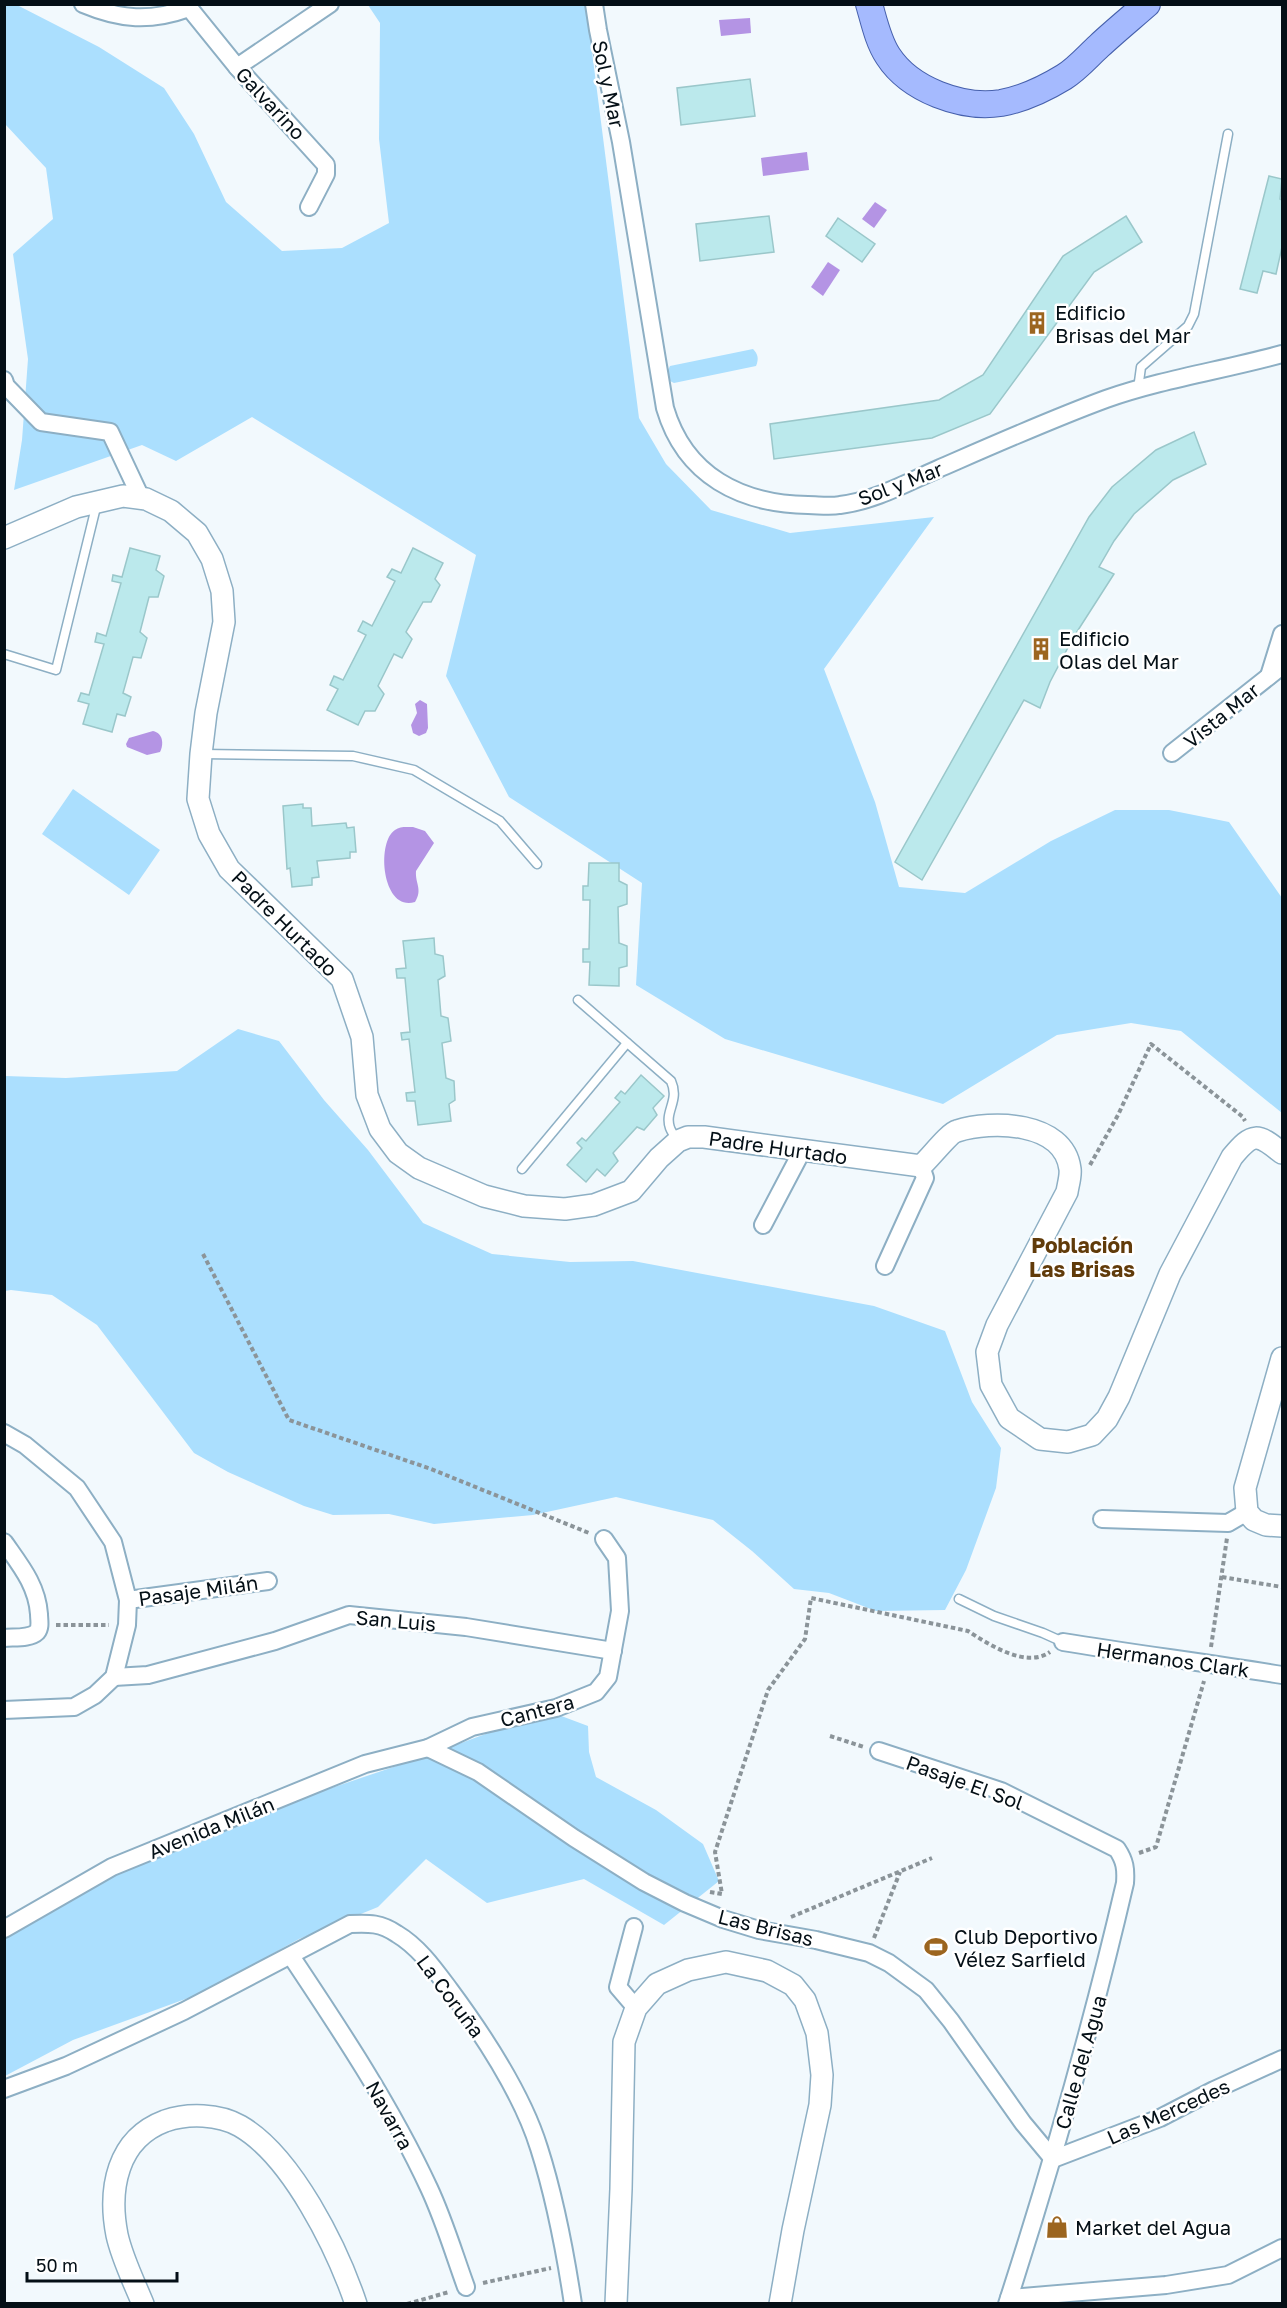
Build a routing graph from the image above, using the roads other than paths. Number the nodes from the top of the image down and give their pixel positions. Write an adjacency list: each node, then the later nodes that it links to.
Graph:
1 (83, 4): 6 (street)
2 (330, 4): 7 (street)
3 (594, 4): 12 (street, Sol y Mar)
4 (869, 4): 5 (main road)
5 (1147, 4)
6 (187, 6): 7 (street, Galvarino)
7 (237, 67): 9 (street, Galvarino)
8 (1228, 134): 12 (lane)
9 (309, 207)
10 (1282, 354): 12 (street, Sol y Mar)
11 (4, 380): 13 (street)
12 (1138, 389)
13 (141, 498): 14 (street, Padre Hurtado); 20 (street, Padre Hurtado)
14 (97, 502): 15 (street, Padre Hurtado); 17 (lane)
15 (4, 538)
16 (1282, 634): 18 (street, Vista Mar)
17 (4, 654)
18 (1276, 671): 19 (street, Vista Mar)
19 (1172, 753)
20 (201, 754): 21 (lane); 24 (street, Padre Hurtado)
21 (537, 864)
22 (578, 1000): 23 (lane)
23 (627, 1043): 24 (lane); 28 (lane)
24 (678, 1141): 25 (street, Padre Hurtado)
25 (802, 1151): 27 (street, Padre Hurtado); 29 (street)
26 (1282, 1153): 27 (street)
27 (921, 1166): 30 (street)
28 (522, 1169)
29 (763, 1226)
30 (885, 1266)
31 (1282, 1358): 32 (street)
32 (1274, 1414): 34 (street)
33 (4, 1433): 41 (street)
34 (1247, 1512): 35 (street); 36 (street)
35 (1102, 1519)
36 (1282, 1526)
37 (604, 1539): 44 (street, Cantera)
38 (4, 1542): 42 (street)
39 (268, 1581): 41 (street, Pasaje Milán)
40 (959, 1599): 43 (lane)
41 (128, 1600): 46 (street)
42 (4, 1638)
43 (1063, 1642): 45 (street, Hermanos Clark)
44 (613, 1651): 46 (street, San Luis); 48 (street, Cantera)
45 (1282, 1675)
46 (114, 1677): 47 (street)
47 (4, 1710)
48 (428, 1748): 52 (street, Avenida Milán); 57 (street, Las Brisas)
49 (879, 1751): 50 (street, Pasaje El Sol)
50 (1124, 1858): 57 (street, Calle del Agua)
51 (634, 1928): 54 (street)
52 (4, 1929)
53 (291, 1956): 56 (street, La Coruña); 59 (street, Navarra); 63 (street, La Coruña)
54 (636, 2008): 64 (street); 65 (street)
55 (1282, 2059): 57 (street, Las Mercedes)
56 (4, 2090)
57 (1053, 2159): 60 (street, Calle del Agua)
58 (1282, 2248): 60 (street)
59 (466, 2287)
60 (1008, 2301)
61 (143, 2304): 62 (street)
62 (356, 2304)
63 (573, 2304)
64 (616, 2304)
65 (780, 2304)

